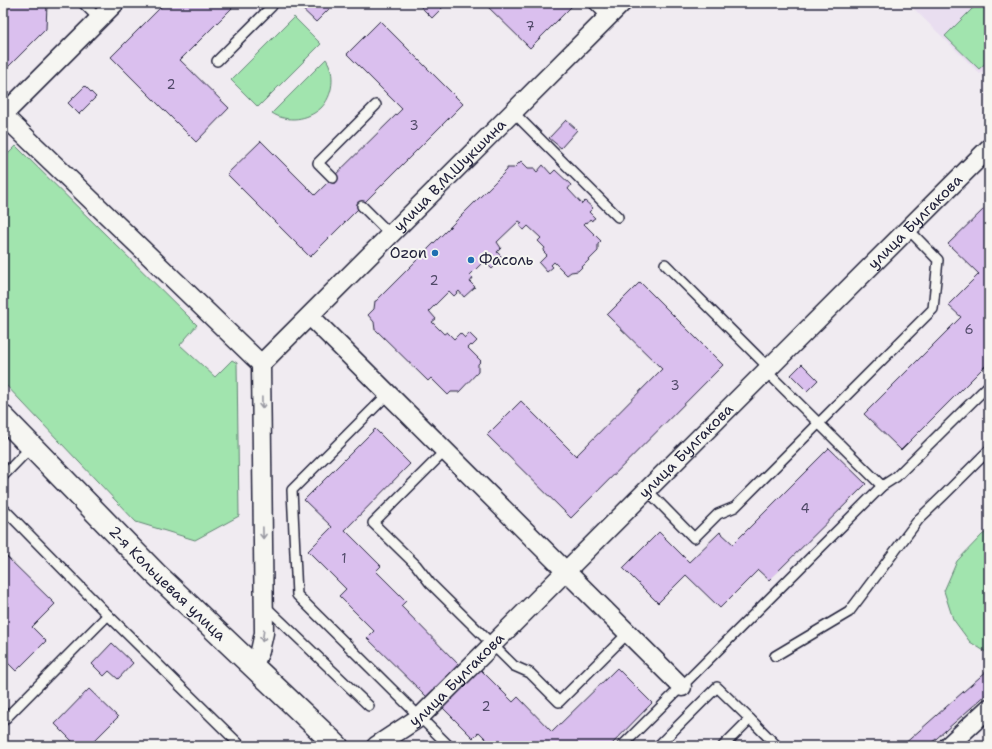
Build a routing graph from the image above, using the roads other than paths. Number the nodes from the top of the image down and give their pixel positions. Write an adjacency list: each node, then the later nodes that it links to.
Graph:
1 (83, 3): 7 (lane)
2 (115, 3): 7 (street)
3 (269, 3): 8 (lane)
4 (593, 3): 6 (lane)
5 (622, 3): 6 (street, улица В.М.Шукшина)
6 (608, 18): 10 (street, улица В.М.Шукшина)
7 (99, 19): 11 (street)
8 (217, 60)
9 (376, 105): 13 (lane)
10 (513, 112): 15 (lane); 17 (street, улица В.М.Шукшина)
11 (3, 115): 20 (street)
12 (989, 148): 16 (street, улица Булгакова)
13 (333, 178)
14 (362, 206): 17 (lane)
15 (618, 217)
16 (908, 230): 21 (street, улица Булгакова); 25 (lane)
17 (391, 235): 19 (street, улица В.М.Шукшина)
18 (665, 264): 21 (lane)
19 (310, 316): 20 (street, улица В.М.Шукшина); 23 (street)
20 (261, 364): 34 (street, one-way to 34)
21 (768, 370): 25 (lane); 31 (street, улица Булгакова)
22 (989, 384): 30 (lane)
23 (388, 394): 28 (street); 43 (lane)
24 (3, 417): 26 (main road, 2-я Кольцевая улица)
25 (819, 423): 30 (lane); 31 (lane)
26 (32, 446): 29 (lane); 39 (main road, 2-я Кольцевая улица)
27 (989, 450): 38 (lane)
28 (445, 451): 33 (street); 37 (lane)
29 (3, 476)
30 (882, 486): 40 (lane)
31 (647, 490): 33 (street, улица Булгакова)
32 (3, 508): 35 (lane)
33 (566, 571): 36 (street); 37 (street, улица Булгакова)
34 (264, 604): 39 (street, one-way to 39); 41 (lane)
35 (108, 615): 45 (lane); 46 (lane)
36 (628, 633): 37 (lane); 40 (street)
37 (492, 645): 43 (street, улица Булгакова)
38 (775, 656)
39 (253, 667): 47 (main road, 2-я Кольцевая улица)
40 (682, 686): 50 (lane)
41 (369, 706)
42 (989, 708): 54 (street)
43 (420, 717): 48 (street, улица Булгакова); 49 (lane)
44 (750, 719): 51 (lane); 52 (lane); 53 (lane)
45 (3, 721)
46 (241, 746)
47 (337, 746)
48 (376, 746)
49 (449, 746)
50 (622, 746)
51 (658, 746)
52 (723, 746)
53 (777, 746)
54 (948, 746)

